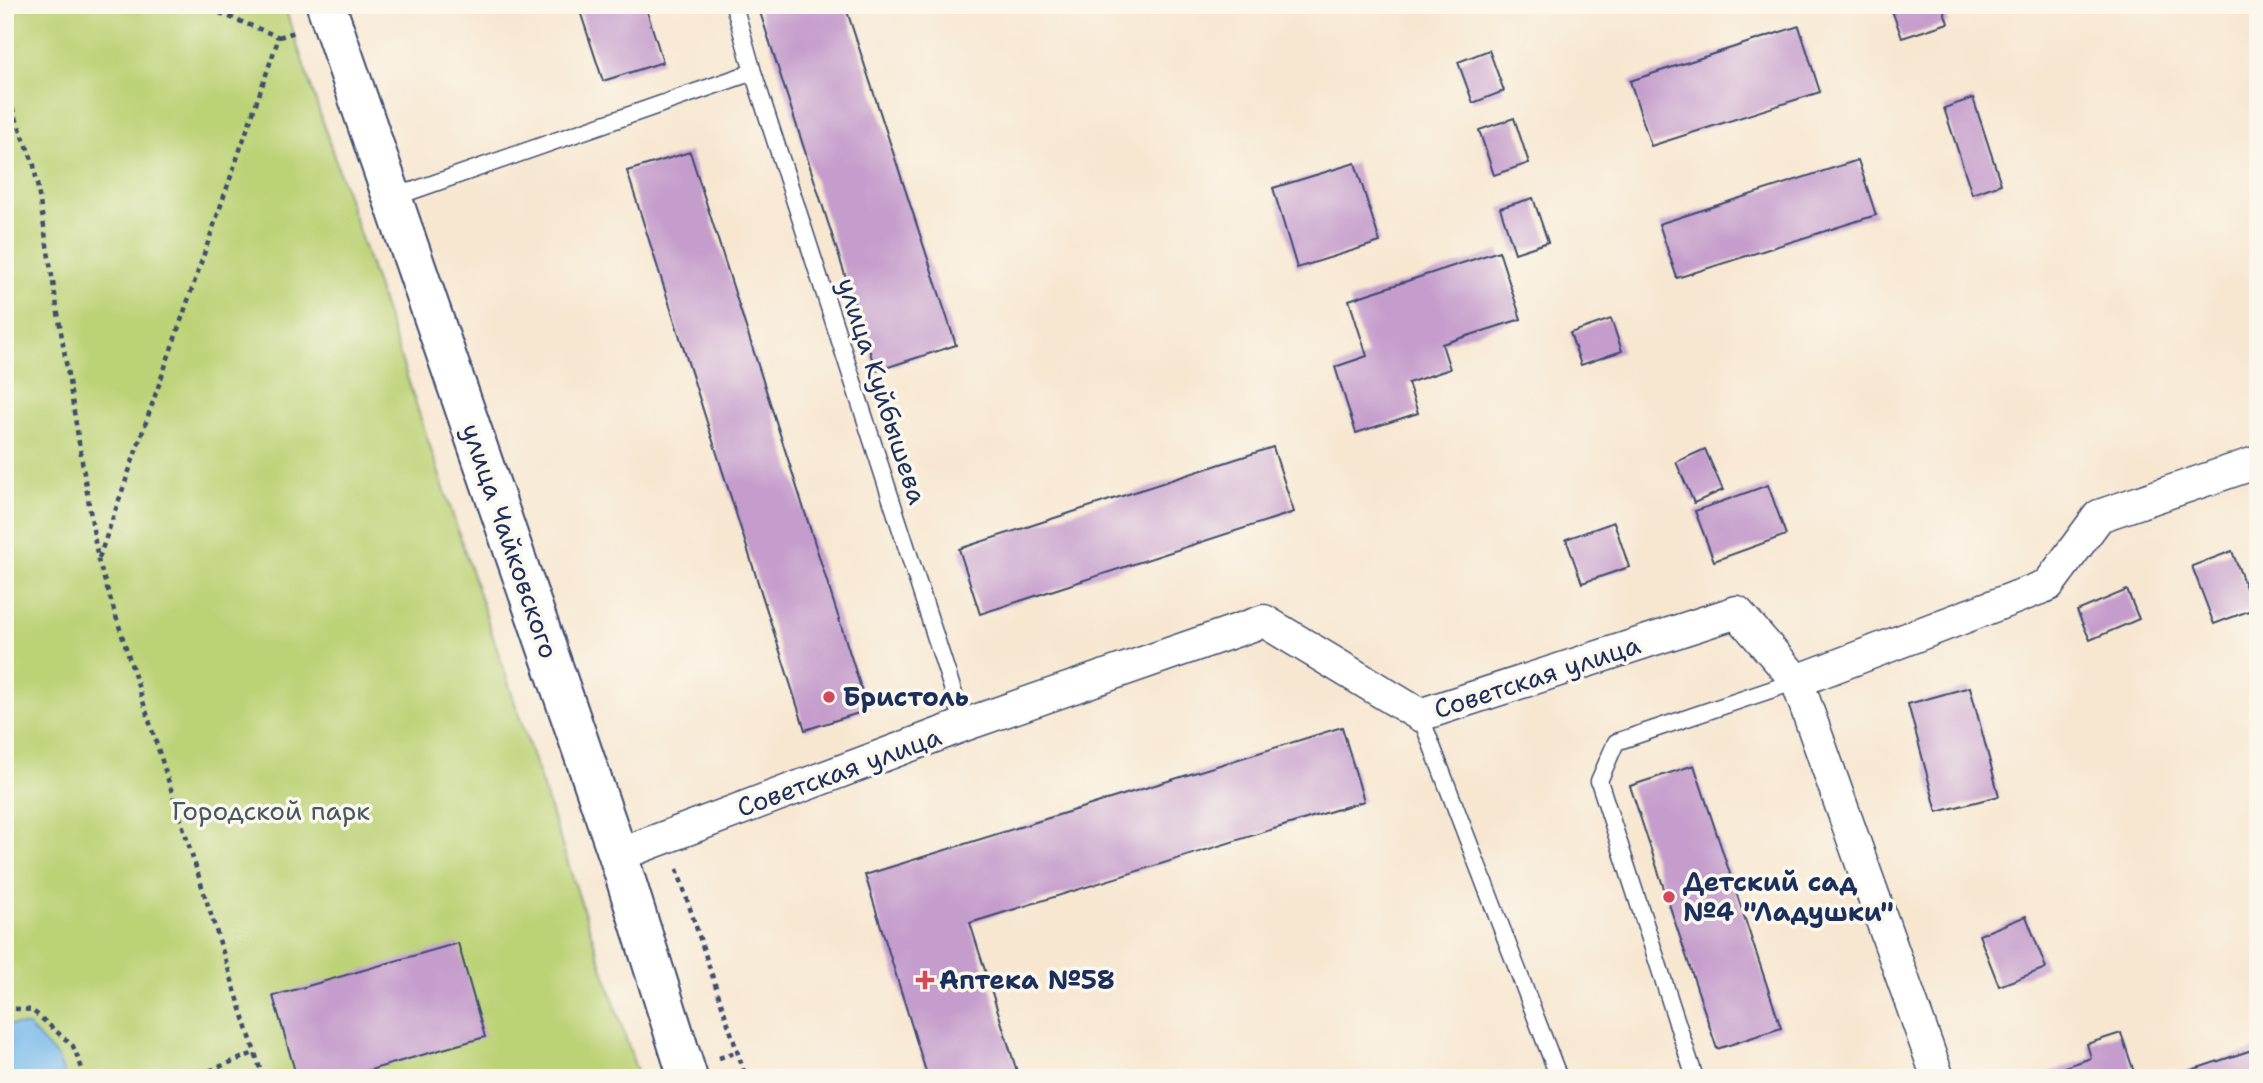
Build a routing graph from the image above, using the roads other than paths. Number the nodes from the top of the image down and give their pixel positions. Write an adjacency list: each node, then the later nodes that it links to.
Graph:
1 (326, 5): 4 (street, улица Чайковского)
2 (734, 5): 3 (lane, улица Куйбышева)
3 (753, 72): 4 (lane); 8 (lane, улица Куйбышева)
4 (392, 198): 9 (street, улица Чайковского)
5 (2258, 462): 6 (street)
6 (1797, 681): 7 (street, Советская улица); 12 (lane); 13 (street)
7 (1420, 715): 8 (street, Советская улица); 11 (lane)
8 (964, 725): 9 (street, Советская улица)
9 (618, 855): 10 (street, улица Чайковского)
10 (688, 1078)
11 (1559, 1078)
12 (1695, 1078)
13 (1938, 1078)

